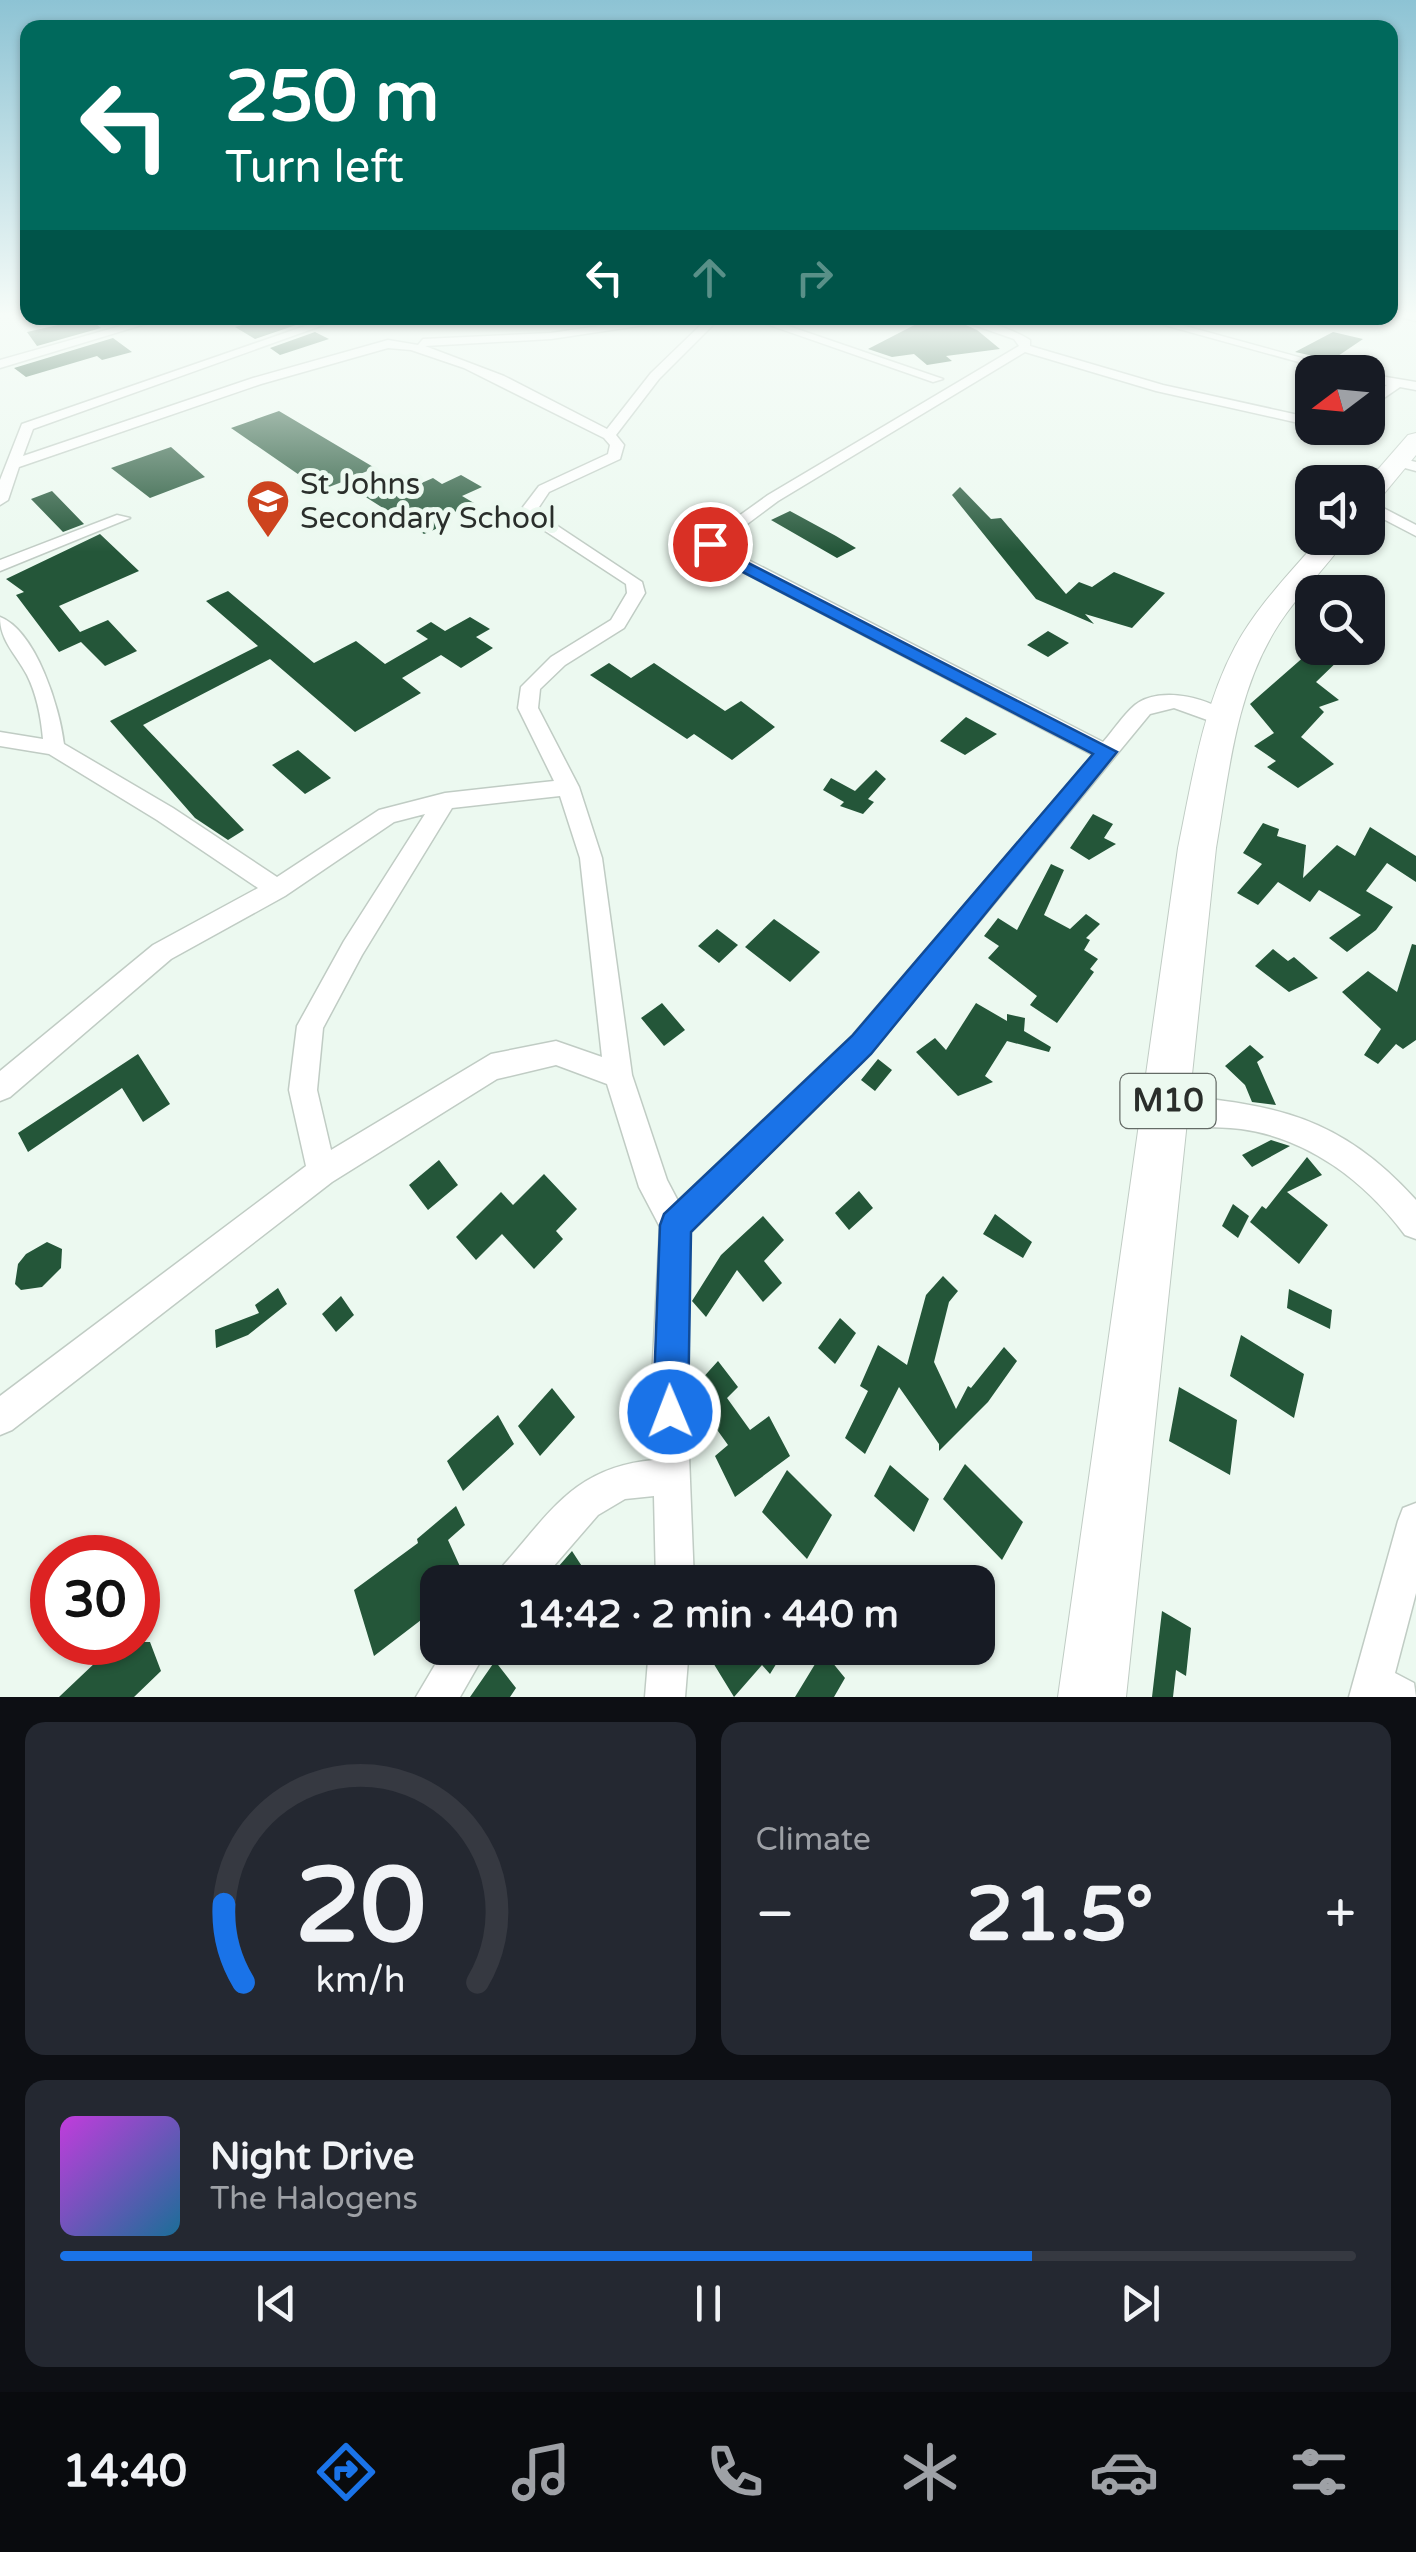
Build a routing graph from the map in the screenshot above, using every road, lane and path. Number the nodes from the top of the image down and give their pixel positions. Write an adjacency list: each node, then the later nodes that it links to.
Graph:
1 (123, 393): 8 (street)
2 (221, 393): 12 (street)
3 (522, 393): 9 (street)
4 (642, 393): 9 (street)
5 (948, 393): 25 (street)
6 (1183, 393): 7 (street)
7 (1295, 418)
8 (27, 427): 10 (street); 12 (street)
9 (609, 435): 26 (street)
10 (0, 436)
11 (1416, 440): 13 (main road)
12 (14, 464): 15 (street)
13 (1408, 464): 14 (main road)
14 (1385, 485)
15 (0, 500)
16 (1385, 512): 18 (street)
17 (122, 518): 20 (street)
18 (1416, 531)
19 (1320, 555): 22 (main road, M10)
20 (0, 566)
21 (0, 622): 24 (street)
22 (1224, 719): 25 (street); 31 (main road, M10)
23 (0, 739): 24 (street)
24 (54, 748): 28 (street)
25 (1107, 752): 34 (street)
26 (568, 787): 27 (street); 29 (street)
27 (445, 800): 28 (street); 32 (street)
28 (277, 890): 30 (street)
29 (618, 1075): 32 (street); 34 (street)
30 (0, 1088)
31 (1167, 1108): 33 (street); 45 (main road, M10)
32 (322, 1172): 35 (street)
33 (1416, 1224)
34 (675, 1225): 36 (street)
35 (0, 1418)
36 (674, 1476): 38 (street); 39 (street)
37 (1416, 1521): 42 (street)
38 (530, 1565)
39 (675, 1565)
40 (457, 1665): 43 (street)
41 (668, 1665): 44 (street)
42 (1380, 1692)
43 (436, 1697)
44 (665, 1697)
45 (1092, 1697)

